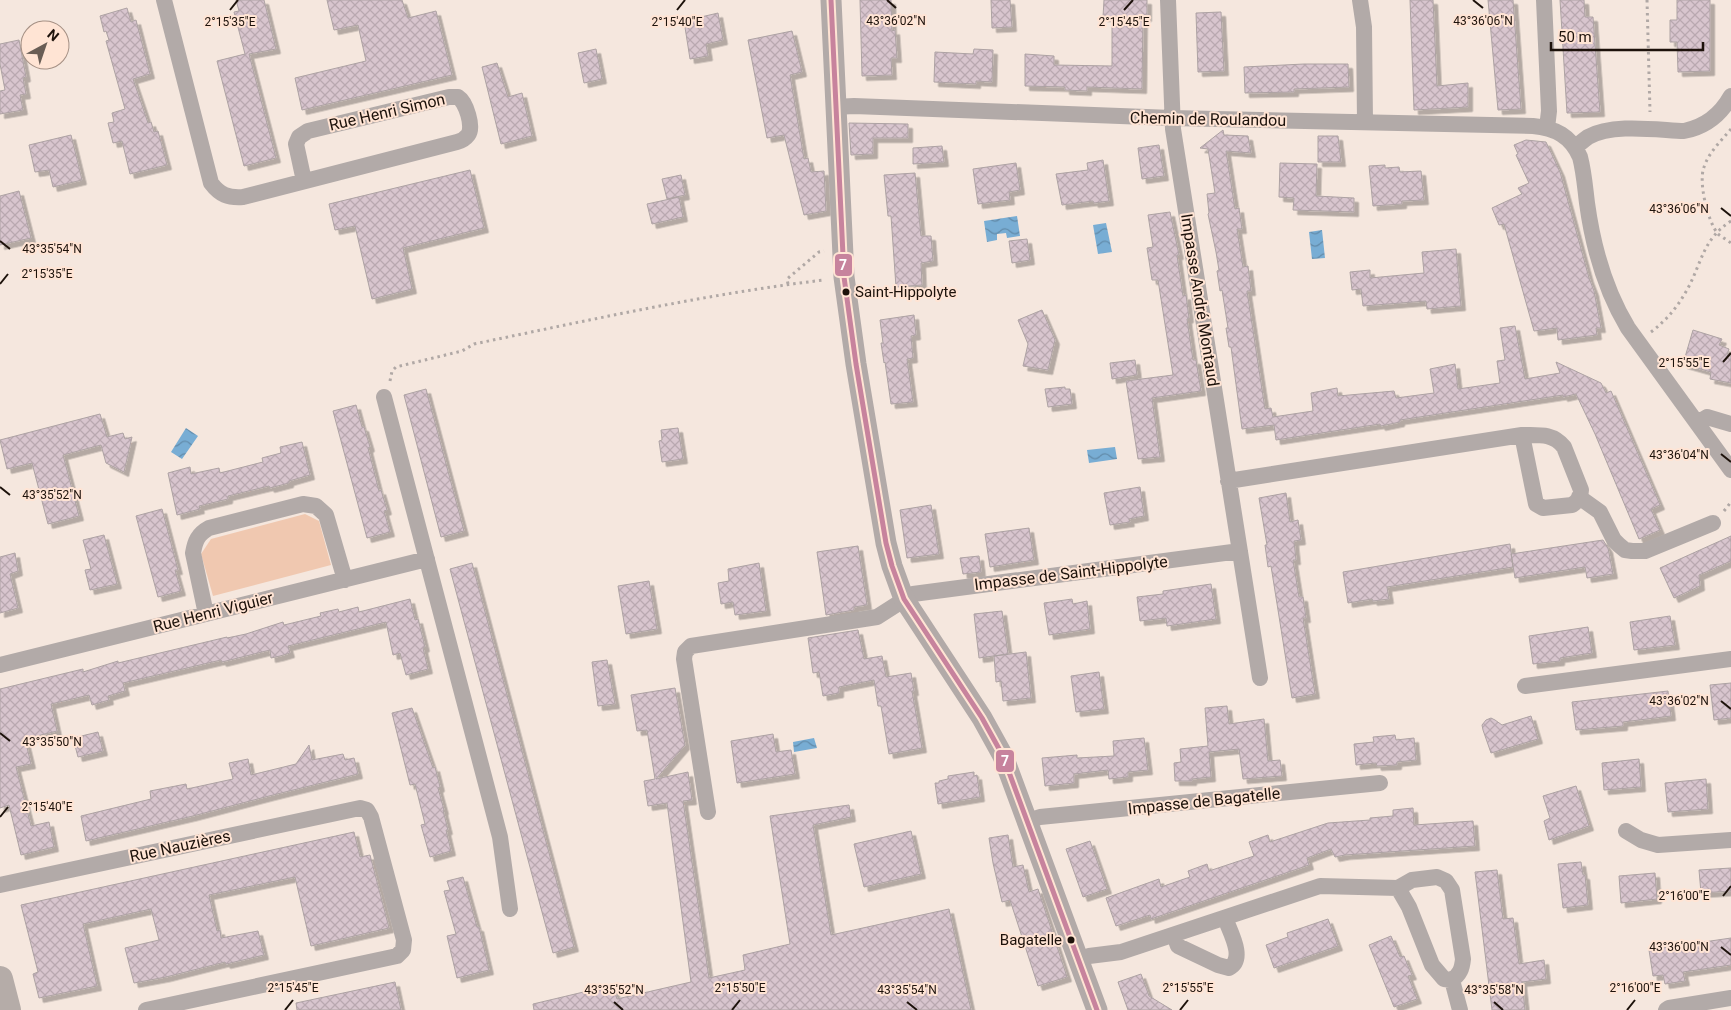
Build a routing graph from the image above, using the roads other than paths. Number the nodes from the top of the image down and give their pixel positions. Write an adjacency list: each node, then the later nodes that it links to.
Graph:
1 (164, 0): 12 (street, Rue Henri Simon)
2 (831, 0): 7 (street)
3 (1168, 0): 8 (street, Impasse André Montaud)
4 (1360, 0): 9 (street)
5 (1544, 0): 10 (street)
6 (1731, 96): 11 (street)
7 (835, 107): 8 (street, Chemin de Roulandou); 24 (street)
8 (1172, 118): 9 (street, Chemin de Roulandou); 18 (street, Impasse André Montaud)
9 (1365, 122): 10 (street, Chemin de Roulandou)
10 (1547, 128): 11 (street, Chemin de Roulandou)
11 (1576, 147): 14 (street)
12 (304, 181): 12 (street, Rue Henri Simon)
13 (384, 397): 22 (street)
14 (1697, 423): 15 (street); 17 (street)
15 (1731, 424)
16 (1522, 434): 18 (street); 19 (street); 19 (street)
17 (1731, 470)
18 (1228, 481): 21 (street, Impasse André Montaud)
19 (1580, 498): 20 (street)
20 (1713, 523)
21 (1240, 552): 24 (street, Impasse de Saint-Hippolyte); 28 (street, Impasse André Montaud)
22 (427, 559): 23 (street, Rue Henri Viguier); 37 (street)
23 (345, 580): 25 (street, Rue Henri Viguier); 25 (street)
24 (904, 599): 31 (street, Impasse de Saint-Hippolyte); 32 (street)
25 (206, 614): 27 (street, Rue Henri Viguier)
26 (1731, 659): 29 (street)
27 (0, 665)
28 (1260, 678)
29 (1526, 686)
30 (1380, 783): 32 (street, Impasse de Bagatelle)
31 (708, 812)
32 (1028, 821): 40 (street)
33 (1626, 831): 34 (street)
34 (1731, 840)
35 (0, 885): 45 (street, Rue Nauzières)
36 (1398, 888): 38 (street); 42 (street); 42 (street)
37 (510, 909)
38 (1225, 918): 39 (street); 39 (street)
39 (1174, 935): 40 (street)
40 (1078, 960): 46 (street)
41 (0, 979): 44 (main road)
42 (1452, 980): 47 (street)
43 (1731, 998): 48 (street)
44 (8, 1010)
45 (146, 1010)
46 (1097, 1010)
47 (1460, 1010)
48 (1666, 1010)

